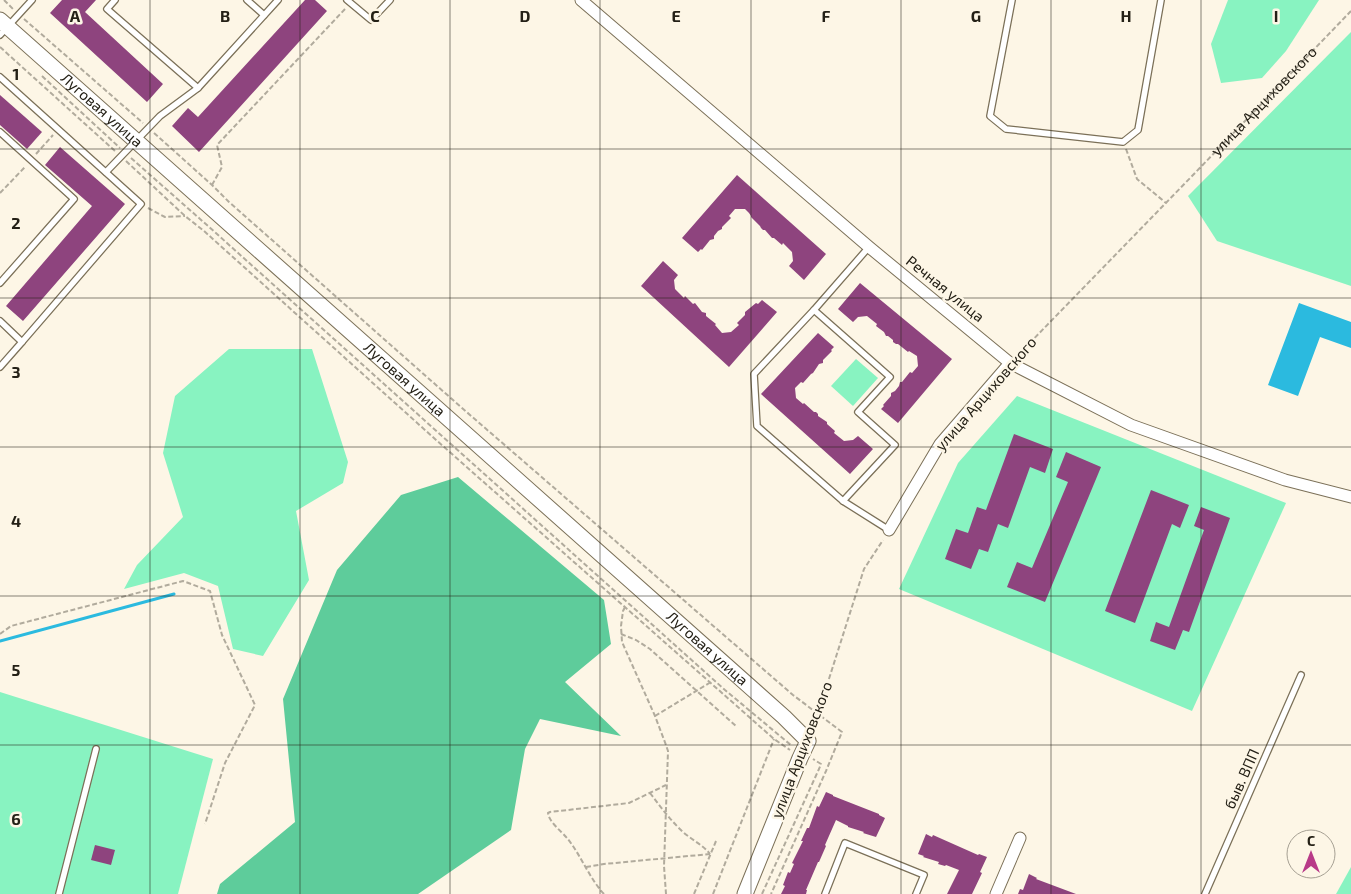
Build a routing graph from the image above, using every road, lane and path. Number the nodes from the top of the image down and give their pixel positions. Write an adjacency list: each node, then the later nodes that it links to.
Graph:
1 (32, 0): 12 (lane)
2 (115, 0): 16 (lane)
3 (247, 0): 11 (lane)
4 (278, 0): 11 (lane)
5 (390, 0): 9 (lane)
6 (580, 0): 29 (street, Речная улица)
7 (1012, 0): 20 (lane)
8 (1161, 0): 20 (lane)
9 (349, 2): 24 (path)
10 (1351, 11): 26 (path, улица Арциховского)
11 (264, 16): 16 (lane)
12 (2, 27): 19 (street, Луговая улица)
13 (0, 47): 21 (path)
14 (37, 71): 21 (path)
15 (0, 77): 17 (lane)
16 (198, 88): 19 (lane)
17 (58, 130): 22 (path); 23 (lane)
18 (0, 132): 22 (lane)
19 (136, 140): 21 (lane); 49 (street, Луговая улица)
20 (1123, 142): 26 (path)
21 (123, 154): 23 (lane); 28 (path); 49 (path)
22 (31, 160): 25 (path); 30 (lane)
23 (106, 172): 27 (lane)
24 (212, 185)
25 (0, 193)
26 (1166, 202): 34 (path, улица Арциховского)
27 (142, 204): 28 (path); 33 (lane)
28 (186, 216): 39 (path)
29 (869, 247): 31 (lane); 34 (street, Речная улица)
30 (0, 283)
31 (814, 310): 37 (lane); 37 (lane)
32 (0, 321): 33 (lane)
33 (22, 342): 35 (lane)
34 (1010, 363): 36 (street, Речная улица); 38 (street, улица Арциховского)
35 (0, 367)
36 (1351, 497)
37 (843, 501): 38 (lane)
38 (889, 530): 49 (path, улица Арциховского)
39 (625, 606): 41 (path); 43 (path)
40 (0, 634): 53 (path)
41 (621, 634): 44 (path); 45 (path)
42 (1302, 675): 69 (lane, быв. ВПП)
43 (711, 682): 44 (path); 47 (path)
44 (697, 690): 45 (path); 46 (path)
45 (655, 716): 50 (path)
46 (737, 727)
47 (774, 738): 49 (path); 63 (path)
48 (96, 749): 59 (lane)
49 (803, 750): 64 (street, улица Арциховского); 65 (path)
50 (666, 786): 51 (path); 52 (path)
51 (650, 793): 52 (path); 58 (path)
52 (665, 813): 56 (path); 57 (path)
53 (205, 824)
54 (1020, 838): 68 (street)
55 (716, 841): 56 (path)
56 (710, 854): 57 (path); 62 (path)
57 (664, 859): 58 (path); 61 (path)
58 (586, 867): 60 (path)
59 (59, 894)
60 (604, 894)
61 (666, 894)
62 (694, 894)
63 (713, 894)
64 (745, 894)
65 (762, 894)
66 (825, 894): 67 (lane)
67 (916, 894)
68 (996, 894)
69 (1205, 894)

